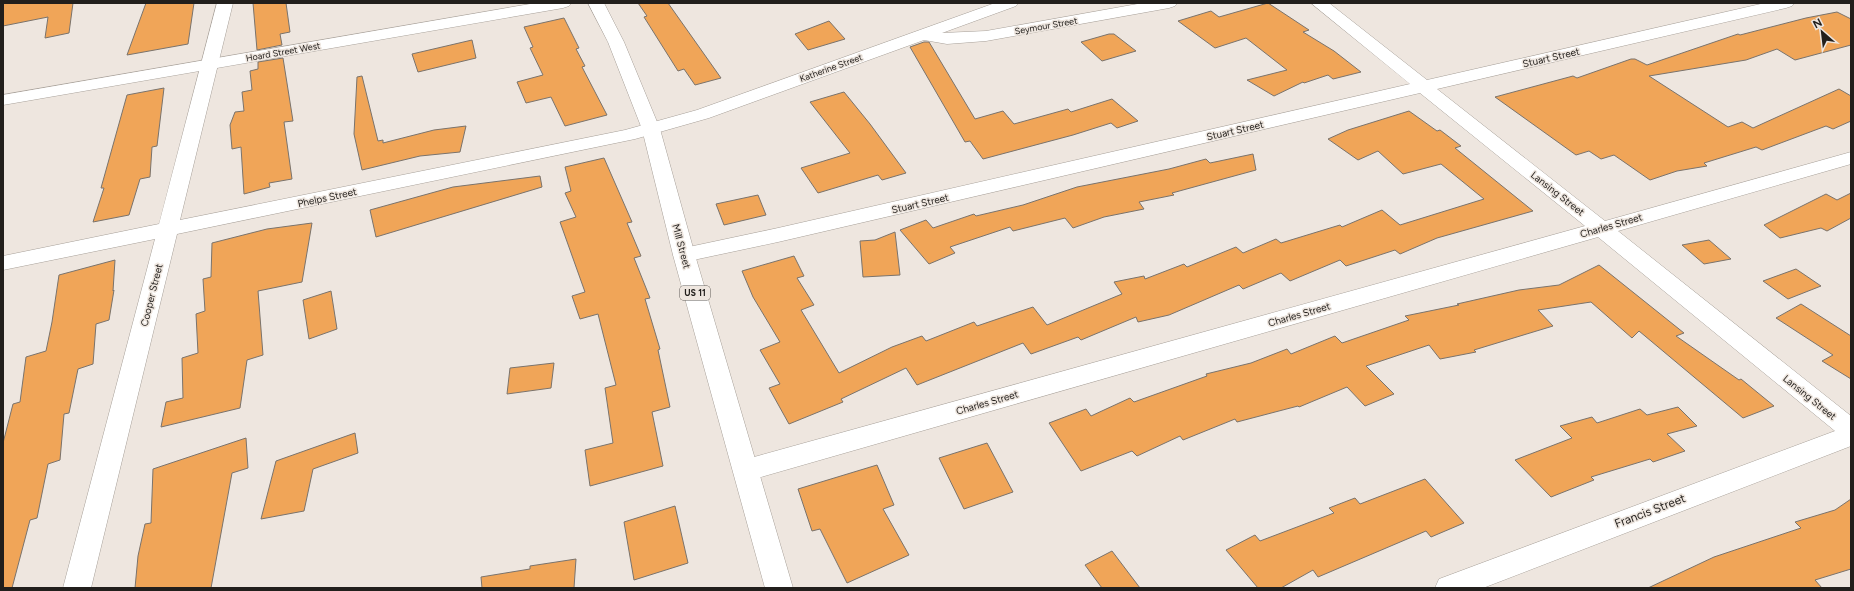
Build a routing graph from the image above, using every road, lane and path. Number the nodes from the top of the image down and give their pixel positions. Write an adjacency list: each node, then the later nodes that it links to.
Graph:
1 (225, 3): 9 (main road, Cooper Street)
2 (563, 3): 9 (main road, Hoard Street West)
3 (596, 3): 12 (main road, Mill Street / US 11)
4 (1010, 3): 8 (main road, Katherine Street)
5 (1169, 3): 8 (main road, Seymour Street)
6 (1319, 3): 10 (main road, Lansing Street)
7 (1786, 3): 10 (main road, Stuart Street)
8 (923, 35): 12 (main road, Katherine Street)
9 (210, 64): 11 (main road, Hoard Street West); 15 (main road, Cooper Street)
10 (1424, 87): 14 (main road, Lansing Street); 16 (main road, Stuart Street)
11 (3, 100)
12 (651, 129): 15 (main road, Phelps Street); 16 (main road, Mill Street / US 11)
13 (1851, 158): 14 (main road, Charles Street)
14 (1601, 228): 18 (main road, Lansing Street); 20 (main road, Charles Street)
15 (167, 230): 17 (main road, Phelps Street); 21 (main road, Cooper Street)
16 (684, 255): 20 (main road, Mill Street / US 11)
17 (3, 263)
18 (1851, 430)
19 (1851, 435): 23 (main road, Francis Street)
20 (747, 470): 22 (main road, Mill Street / US 11)
21 (77, 588)
22 (779, 588)
23 (1449, 588)

